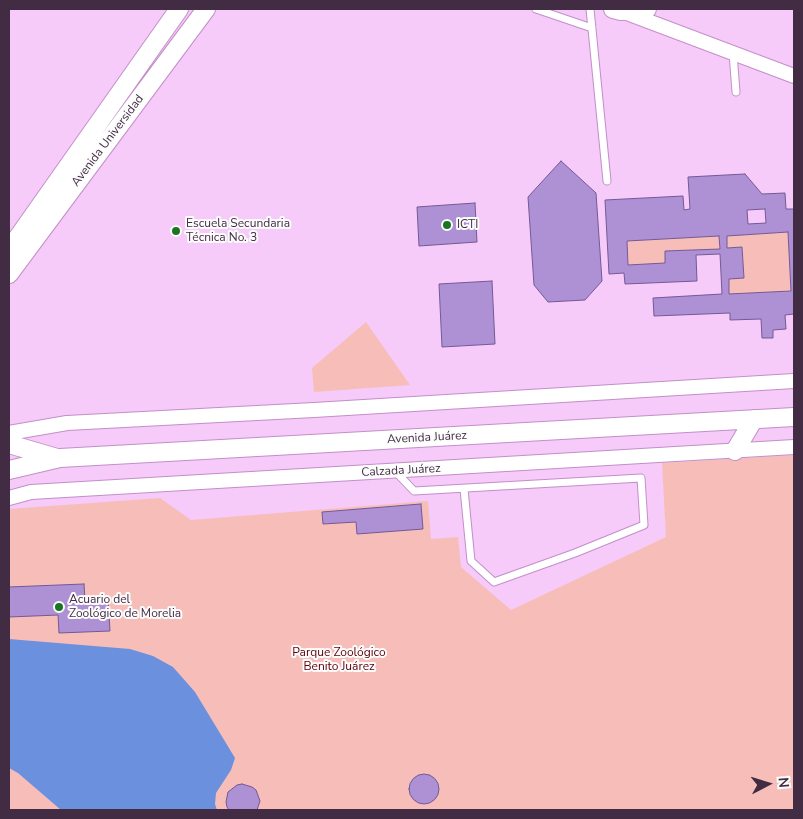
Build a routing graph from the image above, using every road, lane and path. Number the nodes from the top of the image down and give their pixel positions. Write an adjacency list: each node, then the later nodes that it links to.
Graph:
1 (180, 9): 12 (street, Avenida Universidad)
2 (206, 9): 13 (street, Avenida Universidad)
3 (536, 9): 7 (lane)
4 (590, 9): 7 (lane)
5 (647, 9): 6 (street)
6 (617, 10): 8 (street)
7 (592, 28): 11 (lane)
8 (733, 53): 9 (street); 10 (lane)
9 (794, 76)
10 (736, 92)
11 (607, 181)
12 (9, 250)
13 (9, 274)
14 (794, 381): 17 (street)
15 (794, 417): 16 (street, Avenida Juárez)
16 (754, 420): 20 (street); 21 (street, Avenida Juárez)
17 (9, 433)
18 (9, 444): 21 (street, Avenida Juárez)
19 (794, 447): 20 (street, Calzada Juárez)
20 (735, 451): 23 (street, Calzada Juárez)
21 (60, 458): 22 (street, Avenida Juárez)
22 (9, 470)
23 (396, 471): 24 (lane); 25 (street, Calzada Juárez)
24 (464, 489): 24 (lane)
25 (9, 498)

